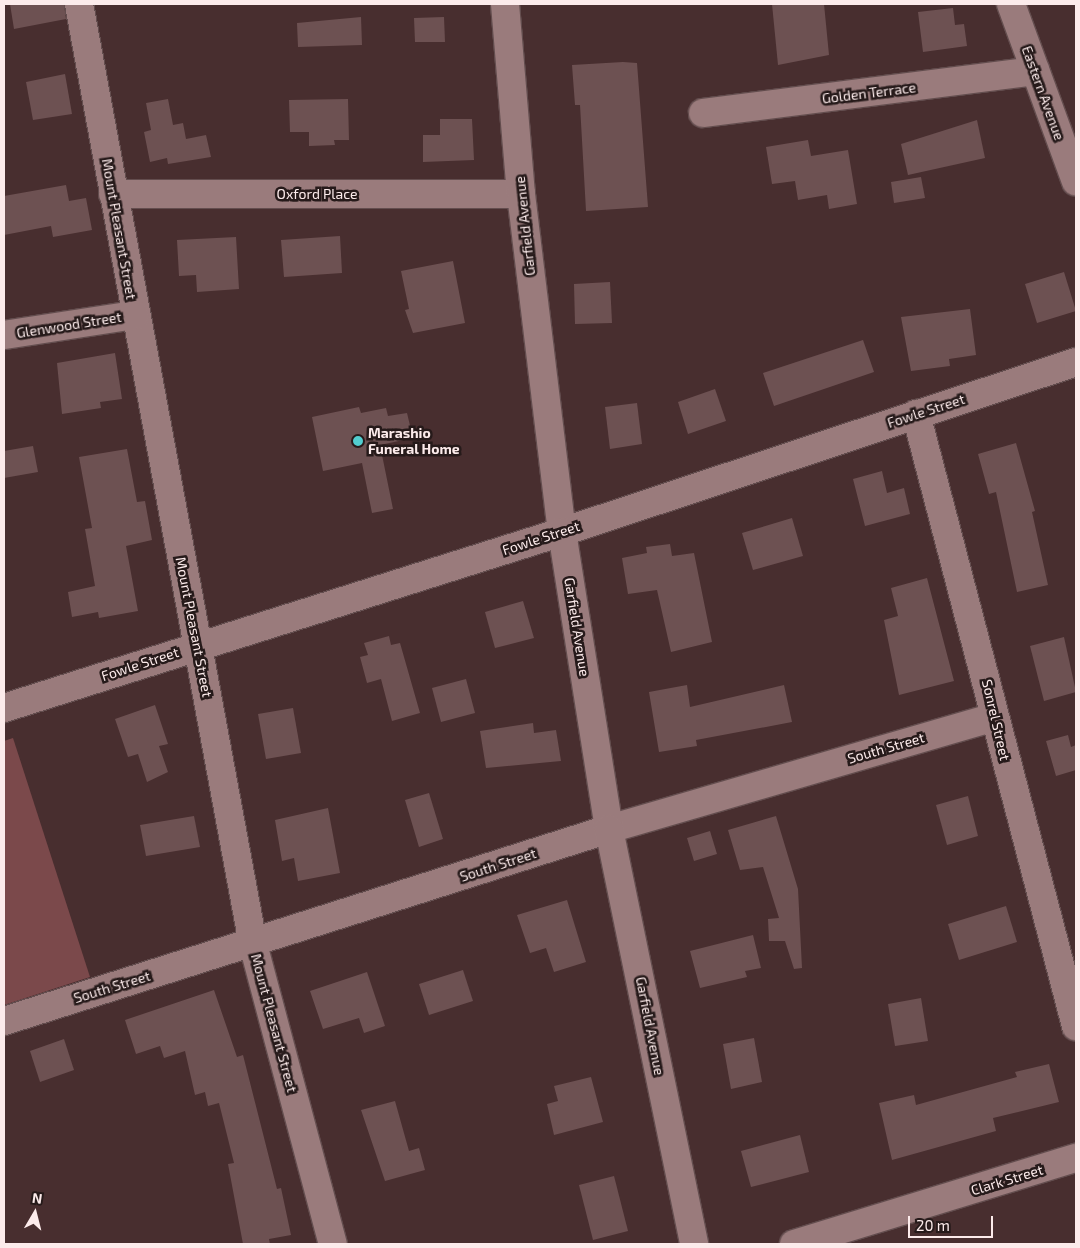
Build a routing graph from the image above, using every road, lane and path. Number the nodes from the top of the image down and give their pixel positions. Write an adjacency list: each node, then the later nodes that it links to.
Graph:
1 (79, 4): 7 (street, Mount Pleasant Street)
2 (505, 4): 8 (street, Garfield Avenue)
3 (1011, 4): 4 (street, Eastern Avenue)
4 (1035, 70): 5 (street, Golden Terrace); 6 (street, Eastern Avenue)
5 (703, 113)
6 (1076, 182)
7 (113, 194): 8 (street, Oxford Place); 9 (street, Mount Pleasant Street)
8 (521, 194): 13 (street, Garfield Avenue)
9 (134, 316): 10 (street, Glenwood Street); 14 (street, Mount Pleasant Street)
10 (4, 335)
11 (1076, 362): 12 (street, Fowle Street)
12 (916, 414): 13 (street, Fowle Street); 16 (street, Sonrel Street)
13 (562, 532): 14 (street, Fowle Street); 17 (street, Garfield Avenue)
14 (199, 645): 15 (street, Fowle Street); 18 (street, Mount Pleasant Street)
15 (4, 708)
16 (994, 717): 17 (street, South Street); 20 (street, Sonrel Street)
17 (609, 829): 18 (street, South Street); 23 (street, Garfield Avenue)
18 (253, 944): 19 (street, South Street); 22 (street, Mount Pleasant Street)
19 (4, 1021)
20 (1076, 1026)
21 (1076, 1158): 24 (street, Clark Street)
22 (333, 1244)
23 (694, 1244)
24 (794, 1244)

